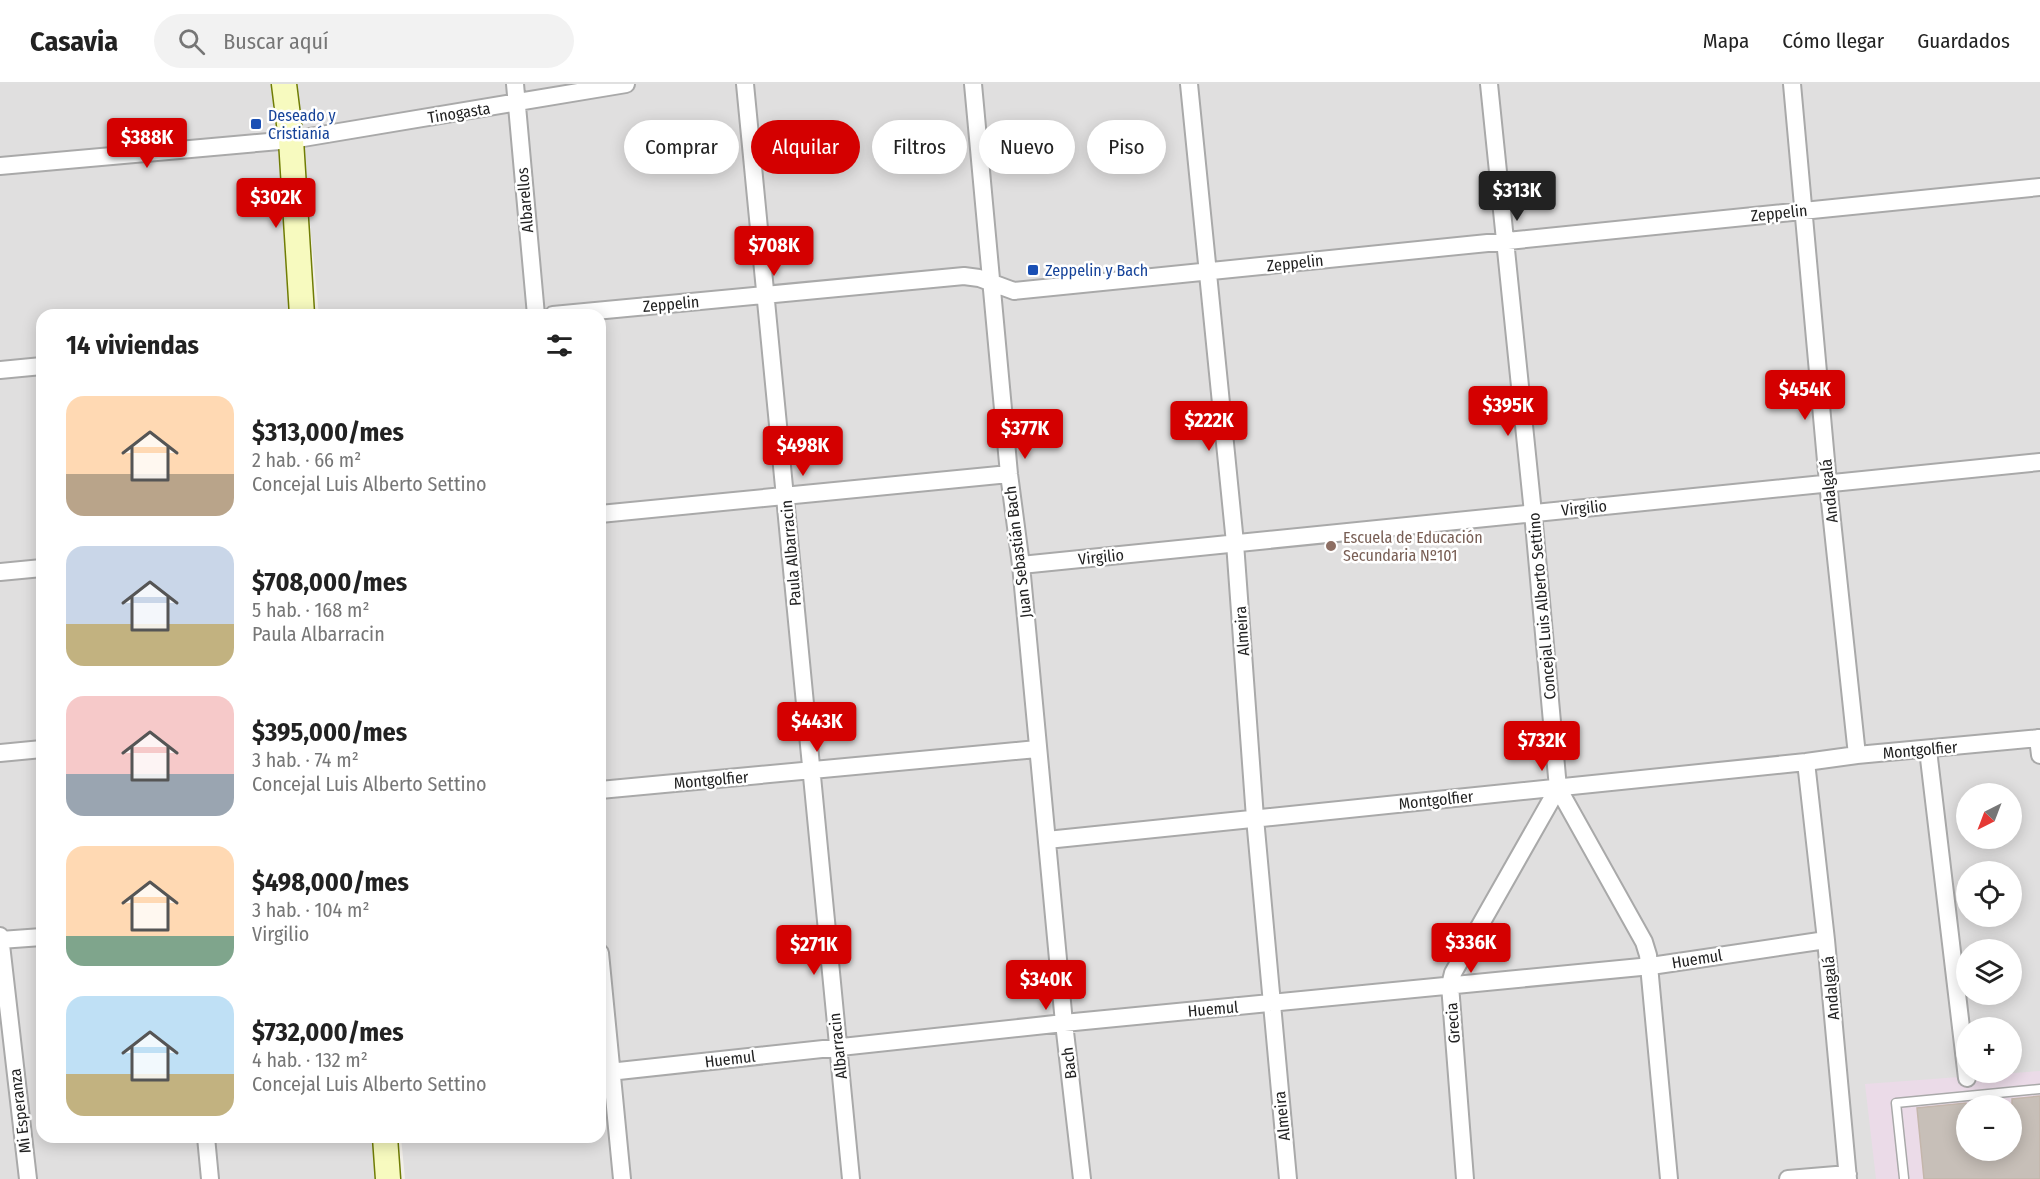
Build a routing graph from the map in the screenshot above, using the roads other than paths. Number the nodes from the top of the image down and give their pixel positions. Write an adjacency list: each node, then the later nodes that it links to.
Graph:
1 (284, 84): 10 (main road)
2 (515, 84): 9 (street, Albarellos)
3 (626, 84): 9 (street, Tinogasta)
4 (745, 84): 17 (street, Paula Albarracin)
5 (973, 84): 16 (street, Juan Sebastián Bach)
6 (1189, 84): 15 (street, Almeira)
7 (1489, 84): 14 (street, Concejal Luis Alberto Settino)
8 (1792, 84): 13 (street, Andalgalá)
9 (516, 103): 10 (street, Tinogasta); 19 (street, Albarellos)
10 (291, 140): 11 (street, Tinogasta); 18 (main road)
11 (0, 166)
12 (2040, 188): 13 (street, Zeppelin)
13 (1804, 211): 14 (street, Zeppelin); 25 (street, Andalgalá)
14 (1504, 241): 15 (street, Zeppelin); 28 (street, Concejal Luis Alberto Settino)
15 (1208, 272): 16 (street, Zeppelin); 29 (street, Almeira)
16 (990, 282): 17 (street, Zeppelin); 24 (street, Juan Sebastián Bach)
17 (765, 295): 20 (street, Zeppelin); 26 (street, Paula Albarracin)
18 (302, 309)
19 (535, 309)
20 (606, 310)
21 (36, 367): 22 (street)
22 (0, 370)
23 (2040, 462): 25 (street, Virgilio)
24 (1009, 474): 26 (street); 30 (street, Juan Sebastián Bach)
25 (1828, 483): 28 (street, Virgilio); 38 (street, Andalgalá)
26 (786, 496): 27 (street); 40 (street, Paula Albarracin)
27 (606, 513)
28 (1533, 513): 29 (street, Virgilio); 41 (street, Concejal Luis Alberto Settino)
29 (1236, 543): 30 (street, Virgilio); 43 (street, Almeira)
30 (1021, 565): 34 (street, Juan Sebastián Bach)
31 (36, 569): 32 (street)
32 (0, 572)
33 (2039, 744): 36 (street, Montgolfier)
34 (1037, 749): 40 (street, Montgolfier); 44 (street, Juan Sebastián Bach)
35 (36, 750): 37 (street)
36 (1928, 750): 38 (street, Montgolfier); 51 (street)
37 (0, 753)
38 (1857, 755): 39 (street, Montgolfier)
39 (1806, 762): 41 (street, Montgolfier); 47 (street, Andalgalá)
40 (812, 770): 42 (street, Montgolfier); 53 (street, Albarracin)
41 (1558, 788): 43 (street, Montgolfier); 48 (street, Concejal Luis Alberto Settino); 49 (street, Grecia)
42 (606, 789)
43 (1255, 818): 44 (street, Montgolfier); 50 (street, Almeira)
44 (1047, 840): 52 (street, Bach)
45 (36, 937): 46 (street)
46 (0, 938): 60 (street, Mi Esperanza)
47 (1826, 940): 48 (street, Huemul); 58 (street, Andalgalá)
48 (1651, 966): 49 (street, Huemul); 68 (street, Concejal Luis Alberto Settino)
49 (1450, 985): 50 (street, Huemul); 67 (street, Grecia)
50 (1271, 1003): 52 (street, Huemul); 66 (street, Almeira)
51 (1960, 1017)
52 (1064, 1023): 53 (street, Huemul); 65 (street, Bach)
53 (838, 1046): 54 (street, Huemul); 64 (street, Albarracin)
54 (606, 1073): 63 (street)
55 (2040, 1089): 59 (lane)
56 (207, 1143): 61 (street)
57 (385, 1143): 62 (main road)
58 (1848, 1176): 69 (street)
59 (1904, 1178)
60 (28, 1179)
61 (210, 1179)
62 (388, 1179)
63 (622, 1179)
64 (851, 1179)
65 (1082, 1179)
66 (1288, 1179)
67 (1465, 1179)
68 (1669, 1179)
69 (1788, 1179)

